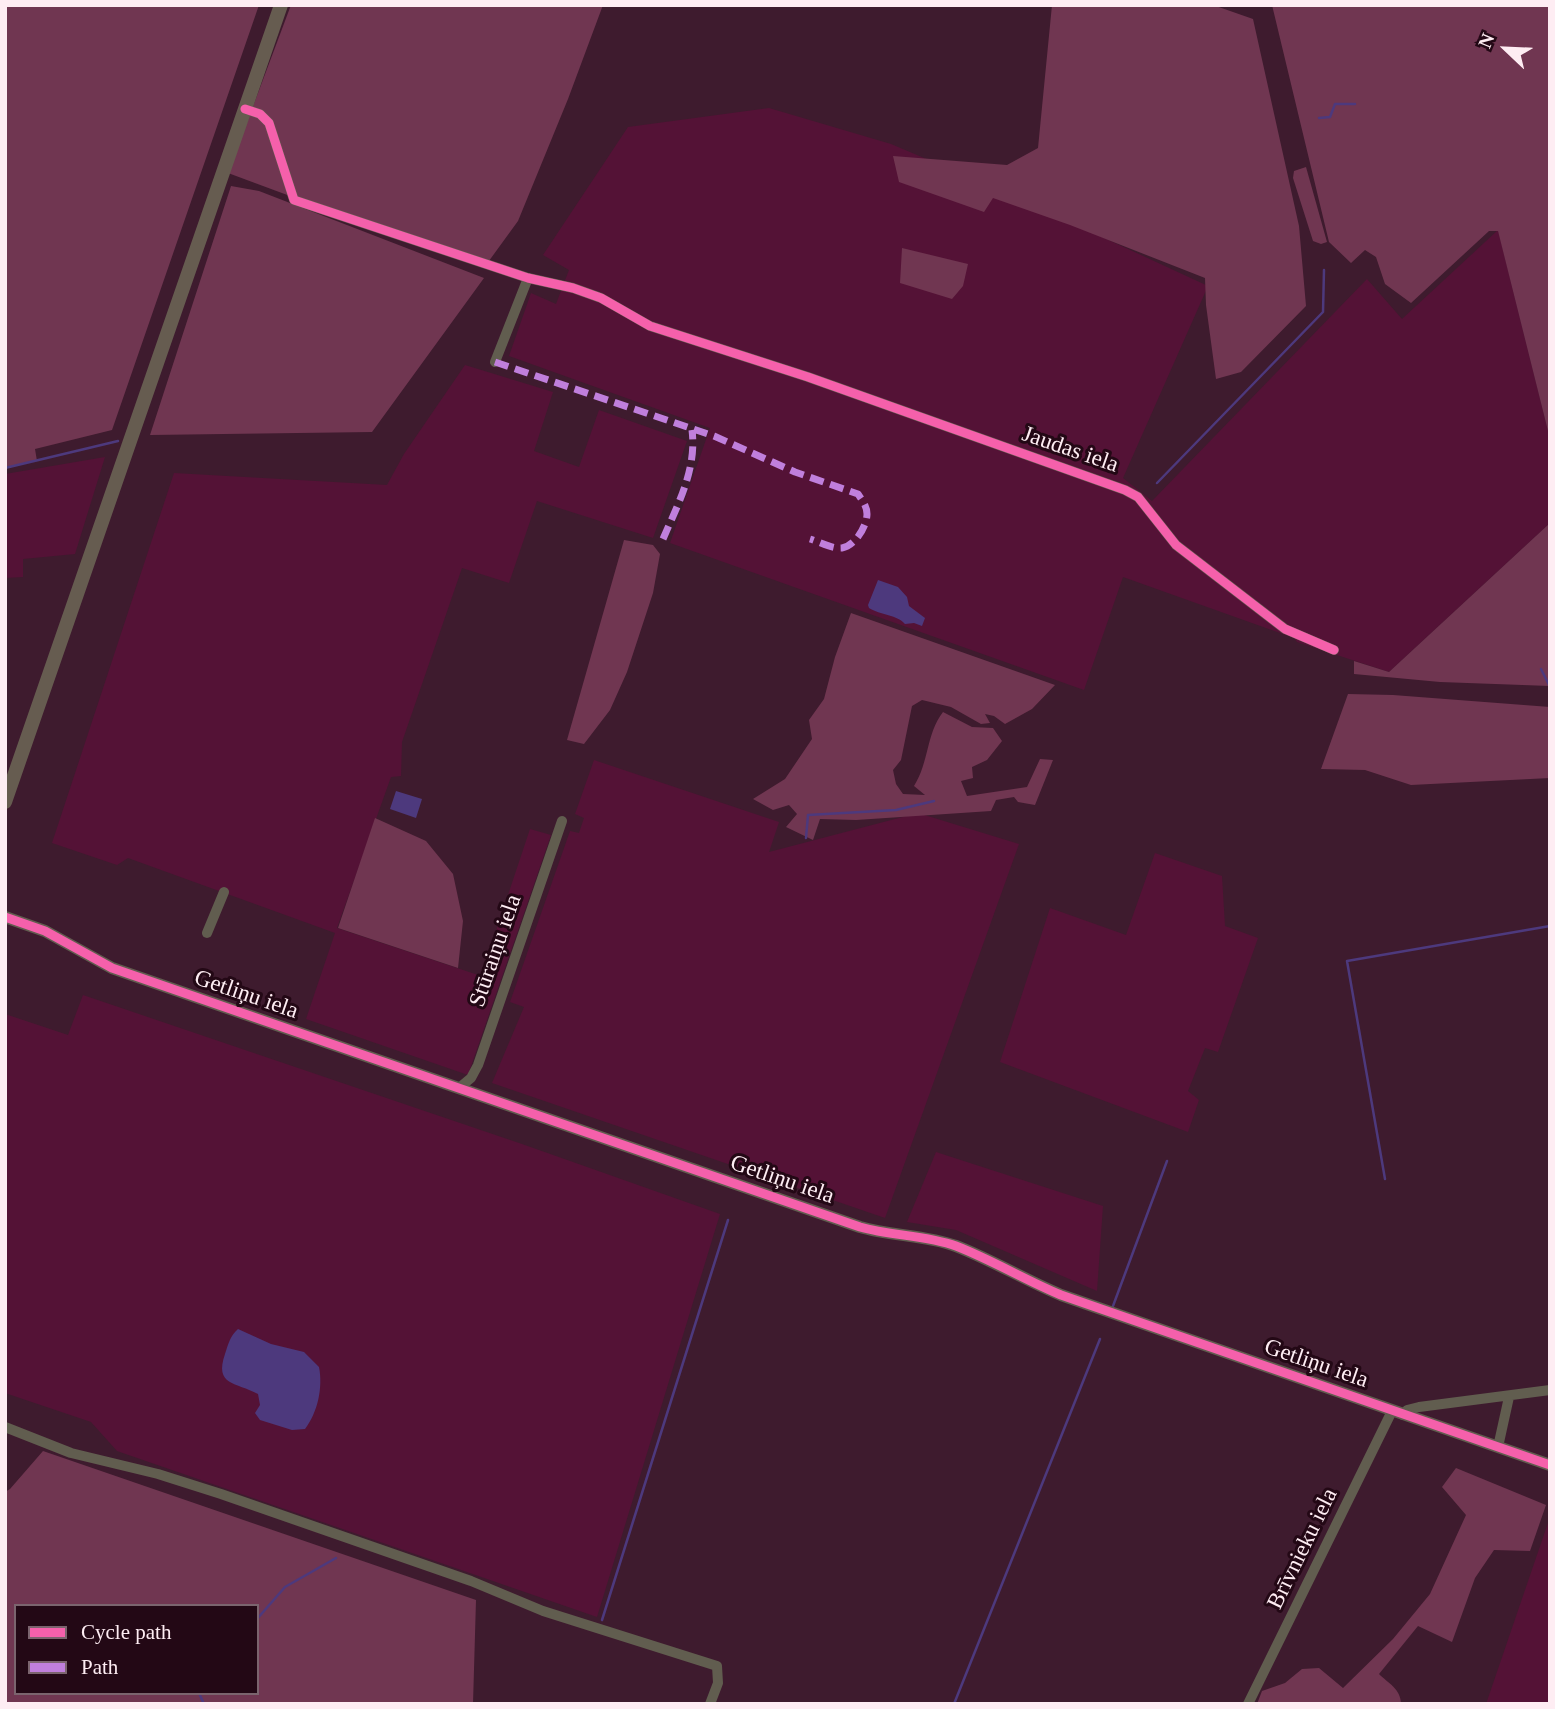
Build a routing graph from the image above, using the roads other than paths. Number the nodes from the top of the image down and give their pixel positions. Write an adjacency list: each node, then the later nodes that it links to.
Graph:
1 (281, 5): 2 (main road)
2 (245, 109): 3 (street, Jaudas iela); 6 (main road)
3 (528, 278): 4 (street); 5 (street, Jaudas iela)
4 (495, 362)
5 (1334, 650)
6 (5, 802)
7 (562, 821): 11 (street, Stūraiņu iela)
8 (224, 892): 10 (street)
9 (5, 917): 11 (street, Getliņu iela)
10 (207, 933)
11 (459, 1088): 14 (street, Getliņu iela)
12 (1550, 1390): 13 (street)
13 (1509, 1397): 14 (street); 16 (street)
14 (1398, 1413): 16 (street, Getliņu iela); 19 (street, Brīvnieku iela)
15 (5, 1427): 18 (street)
16 (1499, 1447): 17 (street, Getliņu iela)
17 (1550, 1465)
18 (710, 1704)
19 (1248, 1704)

